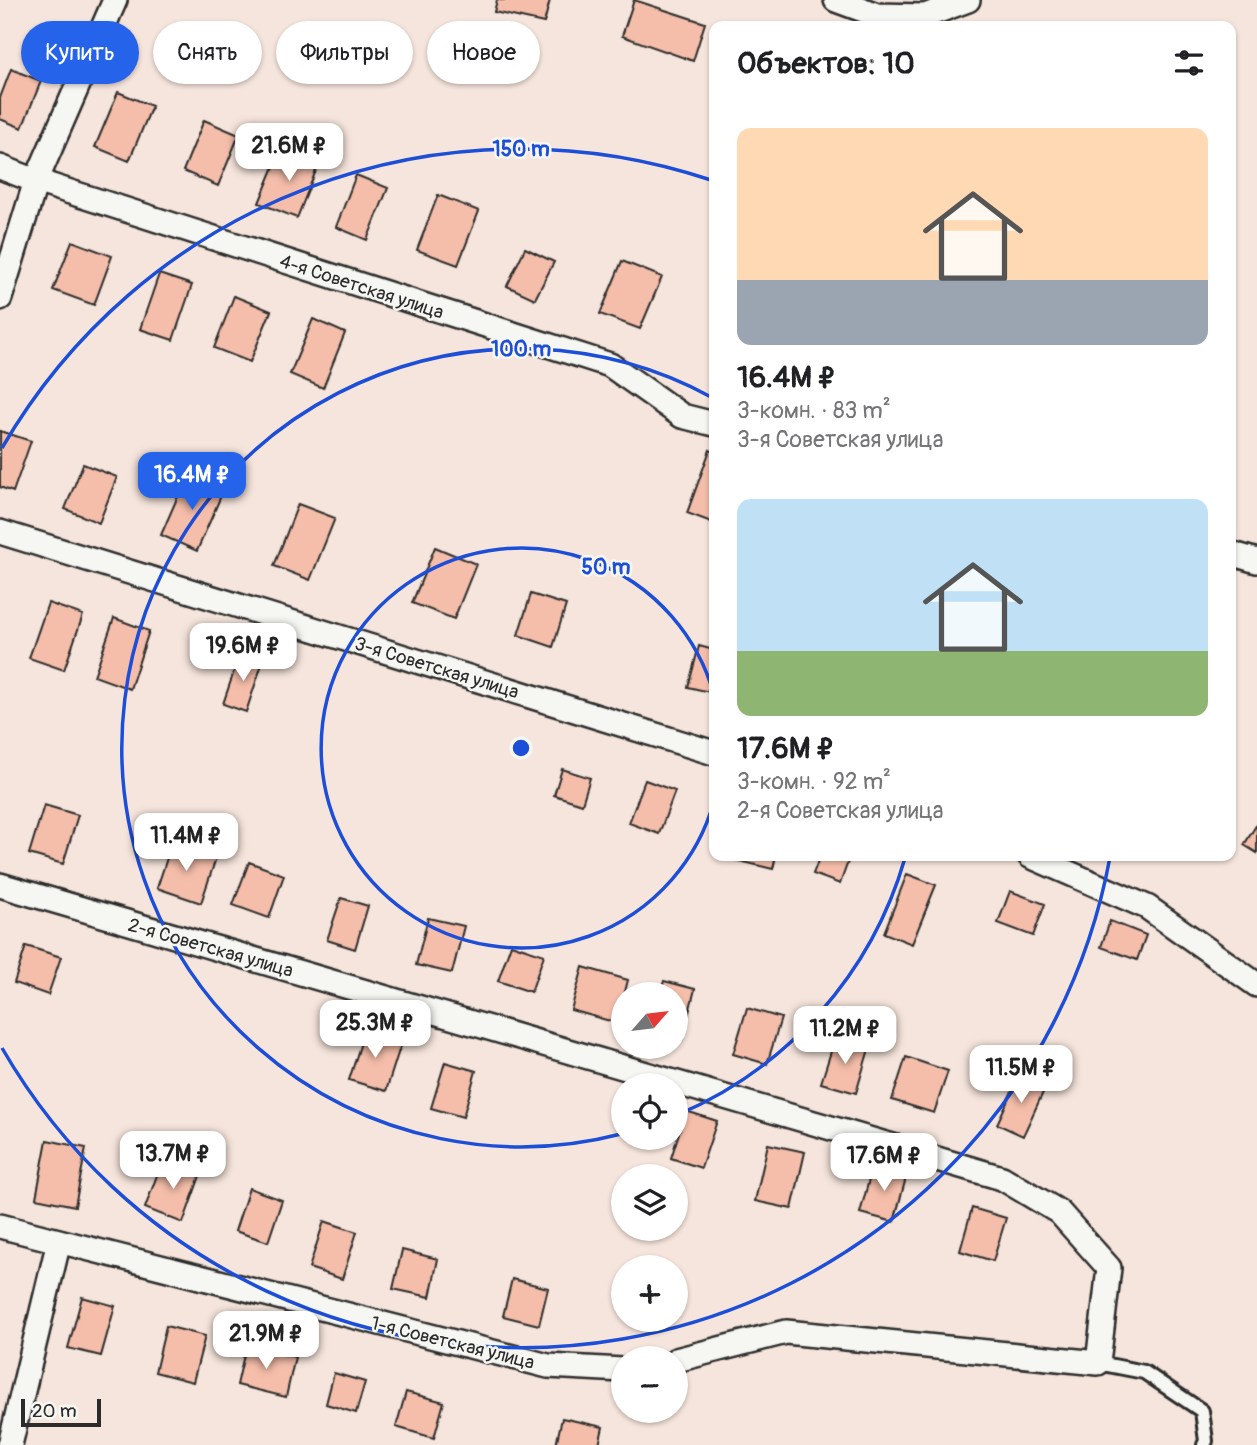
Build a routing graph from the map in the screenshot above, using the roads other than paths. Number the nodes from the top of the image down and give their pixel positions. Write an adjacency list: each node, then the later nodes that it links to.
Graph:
1 (115, 0): 5 (street)
2 (836, 0): 3 (street)
3 (968, 0)
4 (0, 167): 5 (street, 4-я Советская улица)
5 (36, 181): 6 (street); 7 (street, 4-я Советская улица)
6 (0, 298)
7 (709, 423)
8 (0, 532): 11 (street, 3-я Советская улица)
9 (1236, 555): 10 (street)
10 (1257, 561)
11 (709, 751)
12 (1041, 861): 14 (street)
13 (0, 885): 18 (street, 2-я Советская улица)
14 (1257, 985)
15 (0, 1226): 16 (street, 1-я Советская улица)
16 (59, 1241): 19 (street, 1-я Советская улица); 20 (street)
17 (688, 1357): 18 (street)
18 (1098, 1363): 21 (lane)
19 (611, 1369)
20 (10, 1445)
21 (1205, 1445)

